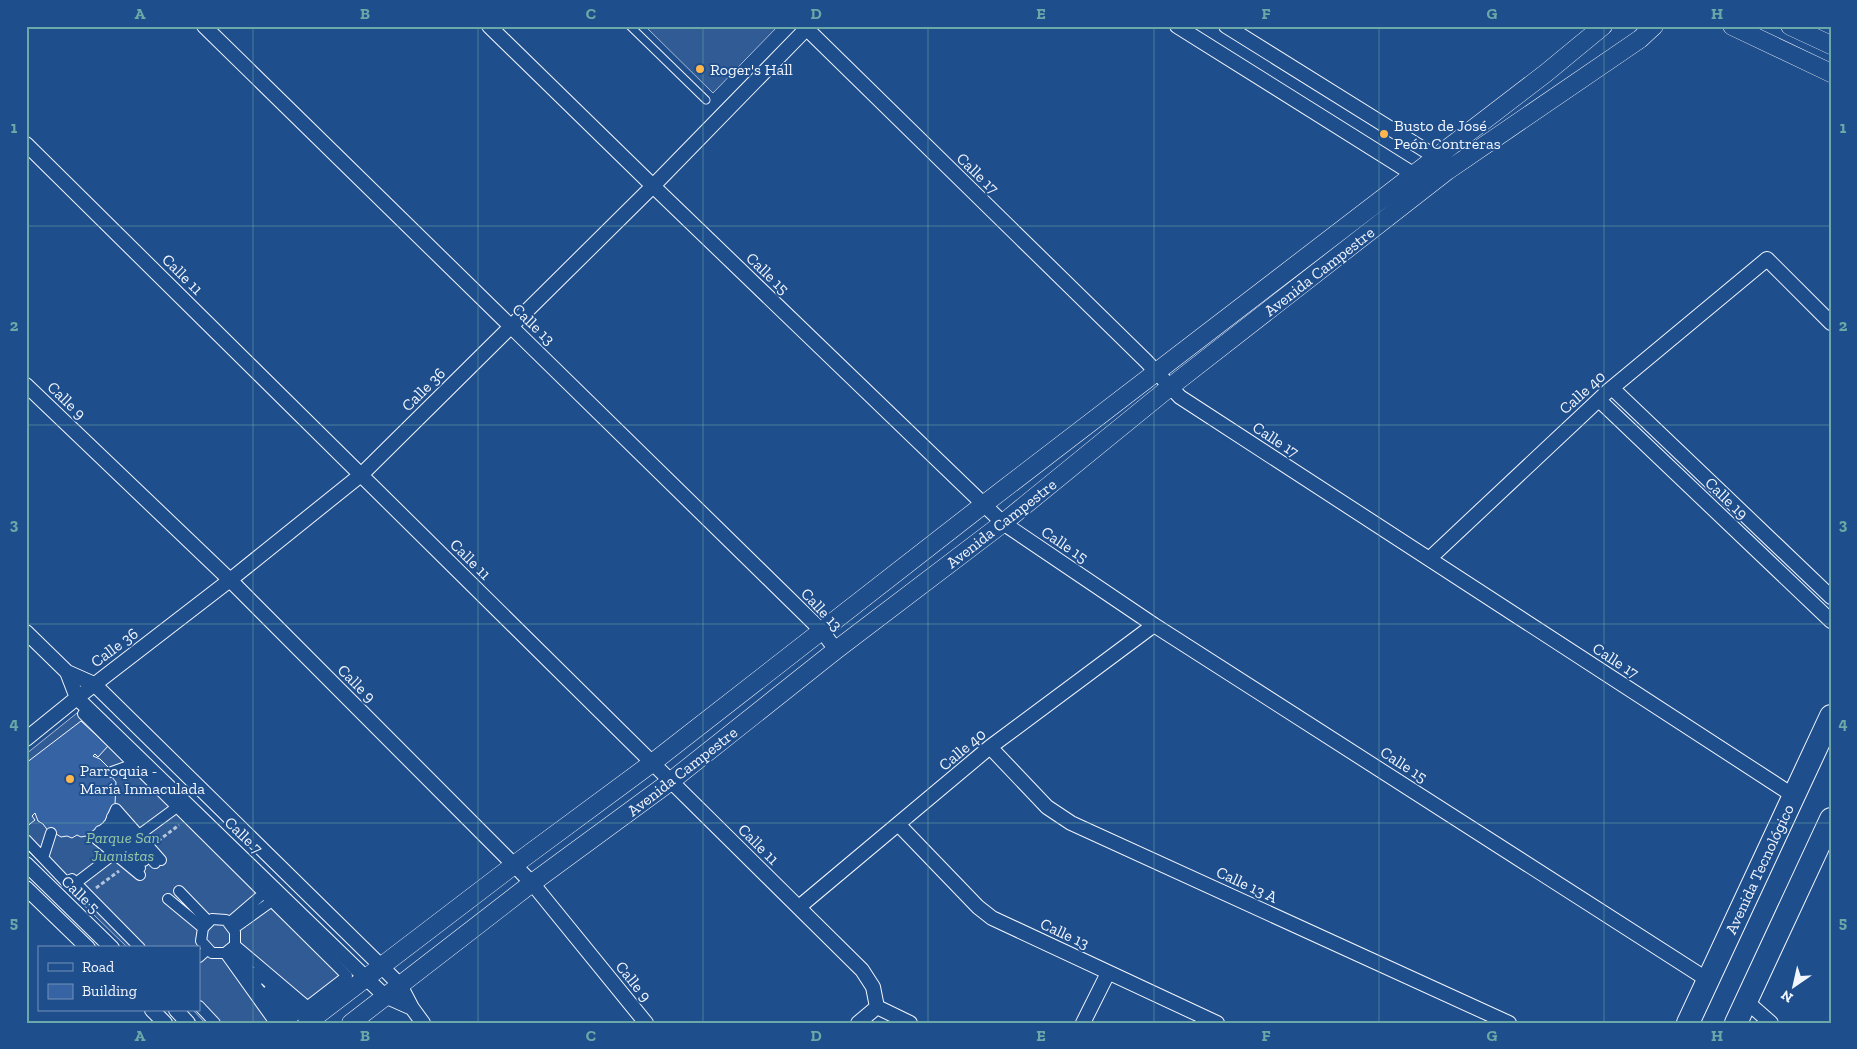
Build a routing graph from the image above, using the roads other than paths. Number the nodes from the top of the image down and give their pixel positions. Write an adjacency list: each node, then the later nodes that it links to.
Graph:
1 (204, 26): 21 (street, Calle 13)
2 (489, 26): 18 (street, Calle 15)
3 (630, 26): 13 (lane)
4 (1226, 26): 15 (street)
5 (1603, 26): 15 (street, Avenida Campestre)
6 (1654, 26): 16 (street, Avenida Campestre)
7 (1732, 26): 12 (street)
8 (1790, 26): 11 (street)
9 (1180, 27): 17 (street)
10 (808, 28): 18 (street, Calle 36); 22 (street, Calle 17)
11 (1831, 45)
12 (1831, 73)
13 (706, 100)
14 (26, 144): 27 (street, Calle 11)
15 (1436, 157): 16 (street); 17 (street, Avenida Campestre)
16 (1447, 171): 19 (street, Avenida Campestre)
17 (1413, 174): 19 (street); 22 (street, Avenida Campestre)
18 (653, 186): 21 (street, Calle 36); 28 (street, Calle 15)
19 (1425, 189): 24 (street, Avenida Campestre)
20 (1831, 323): 25 (street, Calle 40)
21 (512, 326): 27 (street, Calle 36); 35 (street, Calle 13)
22 (1156, 372): 24 (street, Calle 17); 28 (street, Avenida Campestre)
23 (26, 385): 31 (street, Calle 9)
24 (1170, 387): 29 (street, Avenida Campestre); 30 (street, Calle 17)
25 (1612, 388): 26 (street, Calle 40); 32 (street, Calle 19)
26 (1599, 400): 30 (street, Calle 40); 33 (street, Calle 19)
27 (362, 474): 31 (street, Calle 36); 45 (street, Calle 11)
28 (983, 505): 29 (street, Calle 15); 35 (street, Avenida Campestre)
29 (1003, 523): 34 (street, Calle 15); 37 (street, Avenida Campestre)
30 (1429, 559): 49 (street, Calle 17)
31 (230, 580): 39 (street, Calle 36); 60 (street, Calle 9)
32 (1831, 597)
33 (1831, 621)
34 (1154, 625): 44 (street, Calle 40); 77 (street, Calle 15)
35 (822, 631): 37 (street, Calle 13); 45 (street, Avenida Campestre)
36 (26, 632): 38 (street, Calle 7)
37 (836, 650): 48 (street, Avenida Campestre)
38 (67, 672): 39 (street, Calle 7); 40 (street, Calle 7)
39 (94, 684): 40 (street, Calle 36); 74 (street, Calle 7)
40 (77, 698): 43 (street, Calle 36); 76 (street, Calle 7)
41 (83, 714): 46 (street)
42 (1831, 716): 49 (main road, Avenida Tecnológico)
43 (26, 739)
44 (990, 747): 53 (street, Calle 40); 98 (street, Calle 13 A)
45 (652, 763): 48 (street, Calle 11); 60 (street, Avenida Campestre)
46 (134, 764): 47 (street); 50 (street)
47 (112, 772)
48 (671, 781): 63 (street, Avenida Campestre); 66 (street, Calle 11)
49 (1794, 796): 77 (main road, Avenida Tecnológico)
50 (177, 807): 55 (street); 65 (street)
51 (1831, 819): 80 (main road)
52 (107, 824): 55 (street); 57 (street); 61 (street); 61 (street)
53 (898, 824): 66 (street, Calle 40); 75 (street, Calle 13)
54 (51, 833): 58 (street)
55 (139, 835): 61 (street)
56 (26, 840): 58 (street)
57 (114, 854): 61 (street); 62 (street)
58 (44, 858): 62 (street)
59 (26, 864): 70 (street, Calle 5)
60 (514, 864): 63 (street, Calle 9); 74 (street, Avenida Campestre)
61 (150, 867)
62 (76, 883): 71 (street)
63 (532, 883): 78 (street, Avenida Campestre); 93 (street, Calle 9)
64 (26, 888): 69 (street, Calle 5)
65 (268, 897): 68 (street); 86 (street)
66 (799, 907): 82 (street, Calle 11)
67 (208, 923): 67 (street); 68 (street); 72 (street)
68 (231, 926): 73 (street)
69 (86, 946)
70 (110, 946)
71 (138, 946)
72 (203, 949): 73 (street)
73 (230, 949): 86 (street); 86 (street); 90 (street)
74 (381, 966): 76 (street, Avenida Campestre); 78 (street, Calle 7)
75 (1108, 973): 96 (street); 97 (street, Calle 13)
76 (366, 979): 79 (street, Calle 7); 86 (street, Avenida Campestre)
77 (1708, 980): 99 (main road, Avenida Tecnológico)
78 (400, 985): 79 (street, Avenida Campestre); 83 (street, Calle 7)
79 (385, 996): 83 (street, Calle 7); 91 (street, Avenida Campestre)
80 (1746, 1001): 100 (main road); 101 (street)
81 (200, 1007): 89 (street)
82 (878, 1007): 94 (street); 95 (street)
83 (412, 1008): 92 (street, Calle 7)
84 (154, 1012): 87 (street)
85 (178, 1012): 88 (street)
86 (296, 1017)
87 (165, 1023)
88 (188, 1023)
89 (215, 1023)
90 (275, 1023)
91 (351, 1023)
92 (423, 1023)
93 (646, 1023)
94 (858, 1023)
95 (910, 1023)
96 (1083, 1023)
97 (1217, 1023)
98 (1509, 1023)
99 (1688, 1023)
100 (1736, 1023)
101 (1771, 1023)

